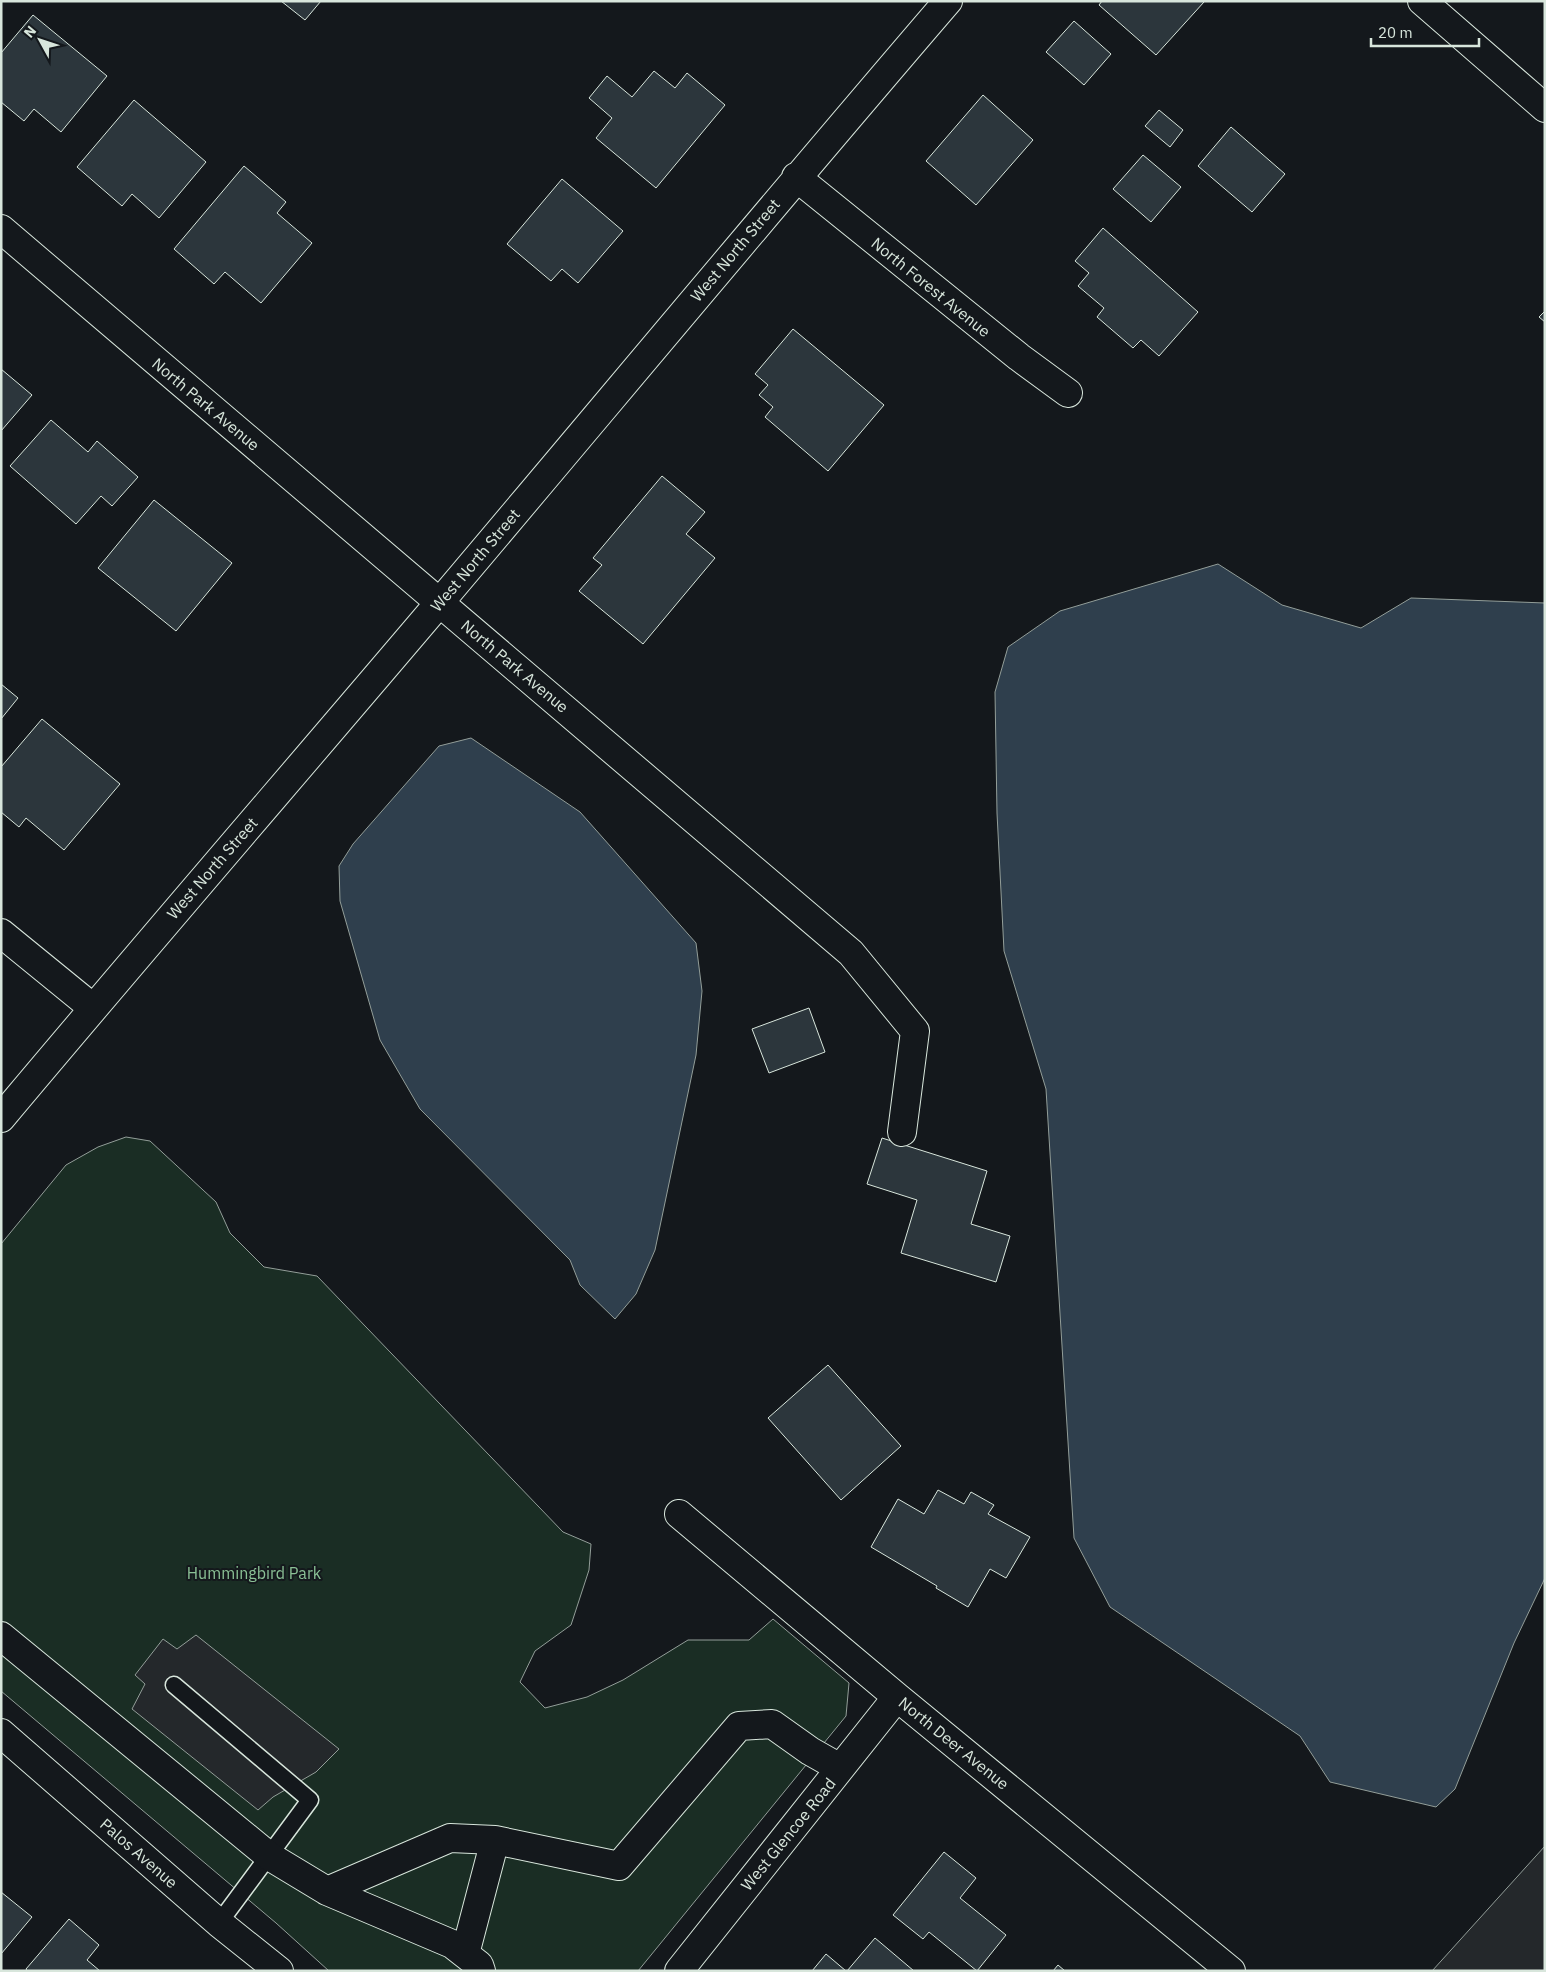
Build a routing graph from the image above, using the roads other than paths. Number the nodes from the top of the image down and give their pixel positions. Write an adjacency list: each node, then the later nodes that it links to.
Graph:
1 (948, 1): 4 (street, West North Street)
2 (1422, 1): 3 (street)
3 (1545, 108)
4 (796, 177): 6 (street, North Forest Avenue); 7 (street, West North Street)
5 (1, 229): 7 (street, North Park Avenue)
6 (1068, 393)
7 (440, 602): 9 (street, West North Street); 11 (street, North Park Avenue)
8 (1, 933): 9 (street)
9 (93, 1008): 10 (street, West North Street)
10 (1, 1118)
11 (902, 1132)
12 (678, 1514): 15 (street, North Deer Avenue)
13 (1, 1636): 19 (street)
14 (174, 1685): 19 (lane)
15 (897, 1697): 17 (street, West Glencoe Road); 25 (street, North Deer Avenue)
16 (1, 1733): 21 (street, Palos Avenue)
17 (840, 1768): 18 (street); 24 (street, West Glencoe Road)
18 (496, 1840): 20 (street); 22 (street)
19 (269, 1856): 20 (street); 21 (lane)
20 (326, 1891): 22 (street)
21 (219, 1923): 23 (street, Palos Avenue)
22 (473, 1962)
23 (279, 1971)
24 (679, 1971)
25 (1231, 1971)

